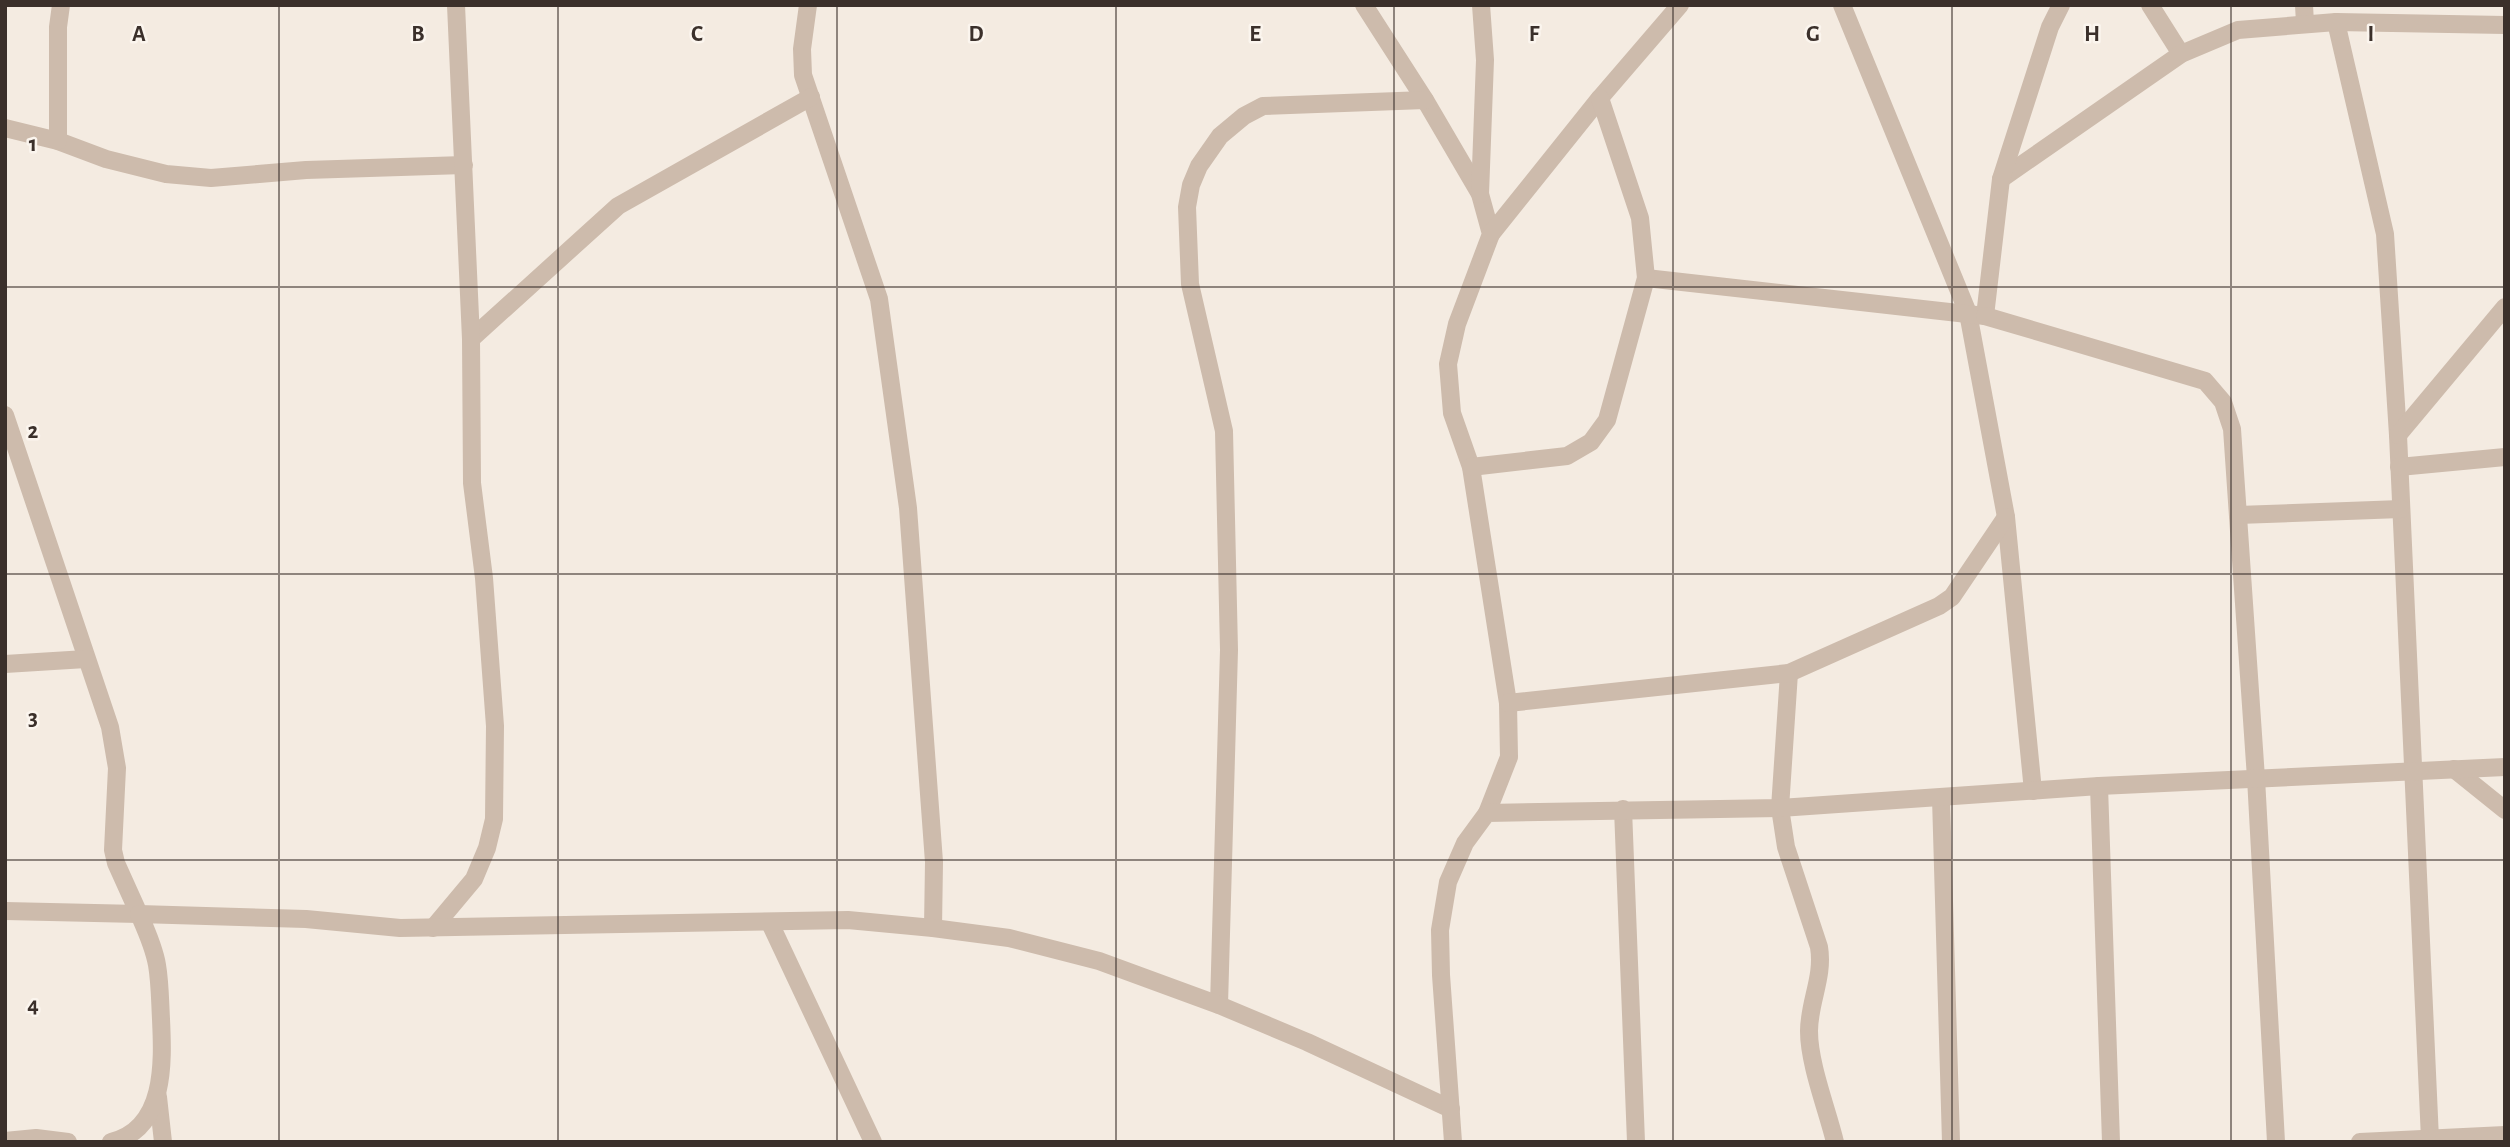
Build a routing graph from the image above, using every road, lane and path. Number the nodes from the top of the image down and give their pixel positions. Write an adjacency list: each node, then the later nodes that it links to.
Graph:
1 (61, 5): 18 (street)
2 (456, 5): 19 (street)
3 (808, 5): 14 (street)
4 (1364, 5): 16 (street)
5 (1481, 5): 21 (street)
6 (1680, 5): 15 (street)
7 (1842, 5): 25 (street)
8 (2061, 5): 20 (street)
9 (2150, 5): 13 (street)
10 (2304, 14): 11 (street); 13 (street)
11 (2336, 22): 12 (street); 28 (street)
12 (2503, 23)
13 (2181, 54): 20 (street)
14 (811, 97): 26 (street); 54 (street)
15 (1600, 99): 22 (street); 23 (street)
16 (1425, 100): 21 (street); 55 (street)
17 (5, 128): 18 (street)
18 (58, 141): 19 (street)
19 (464, 165): 26 (street)
20 (2001, 179): 25 (street)
21 (1480, 194): 22 (street)
22 (1491, 234): 30 (street)
23 (1646, 278): 25 (street); 30 (street)
24 (2505, 307): 28 (street)
25 (1976, 315): 33 (street); 34 (street)
26 (471, 339): 53 (street)
27 (5, 415): 35 (street)
28 (2398, 435): 31 (street)
29 (2505, 457): 31 (street)
30 (1471, 467): 38 (street)
31 (2399, 467): 32 (street)
32 (2401, 509): 33 (street); 41 (street)
33 (2238, 515): 42 (street)
34 (2006, 517): 37 (street); 44 (street)
35 (86, 659): 36 (street); 51 (street)
36 (5, 664)
37 (1789, 674): 38 (street); 46 (street)
38 (1508, 703): 49 (street)
39 (2505, 767): 40 (street)
40 (2454, 769): 41 (street); 48 (street)
41 (2412, 771): 42 (street); 59 (street)
42 (2256, 778): 43 (street); 71 (street)
43 (2099, 786): 44 (street); 70 (street)
44 (2033, 791): 45 (street)
45 (1941, 798): 46 (street); 69 (street)
46 (1780, 808): 47 (street); 68 (street)
47 (1623, 809): 49 (street); 67 (street)
48 (2505, 810)
49 (1487, 813): 57 (street)
50 (5, 912): 51 (street)
51 (139, 914): 53 (street); 56 (street)
52 (770, 923): 53 (street); 54 (street); 65 (street)
53 (433, 928)
54 (933, 928): 55 (street)
55 (1219, 1004): 57 (street)
56 (158, 1095): 63 (street); 64 (street)
57 (1451, 1109): 66 (street)
58 (2505, 1135): 59 (street)
59 (2430, 1139): 61 (street)
60 (5, 1140): 62 (street)
61 (2372, 1141): 72 (street)
62 (68, 1142)
63 (111, 1142)
64 (163, 1142)
65 (873, 1142)
66 (1453, 1142)
67 (1636, 1142)
68 (1835, 1142)
69 (1951, 1142)
70 (2111, 1142)
71 (2276, 1142)
72 (2360, 1142)

